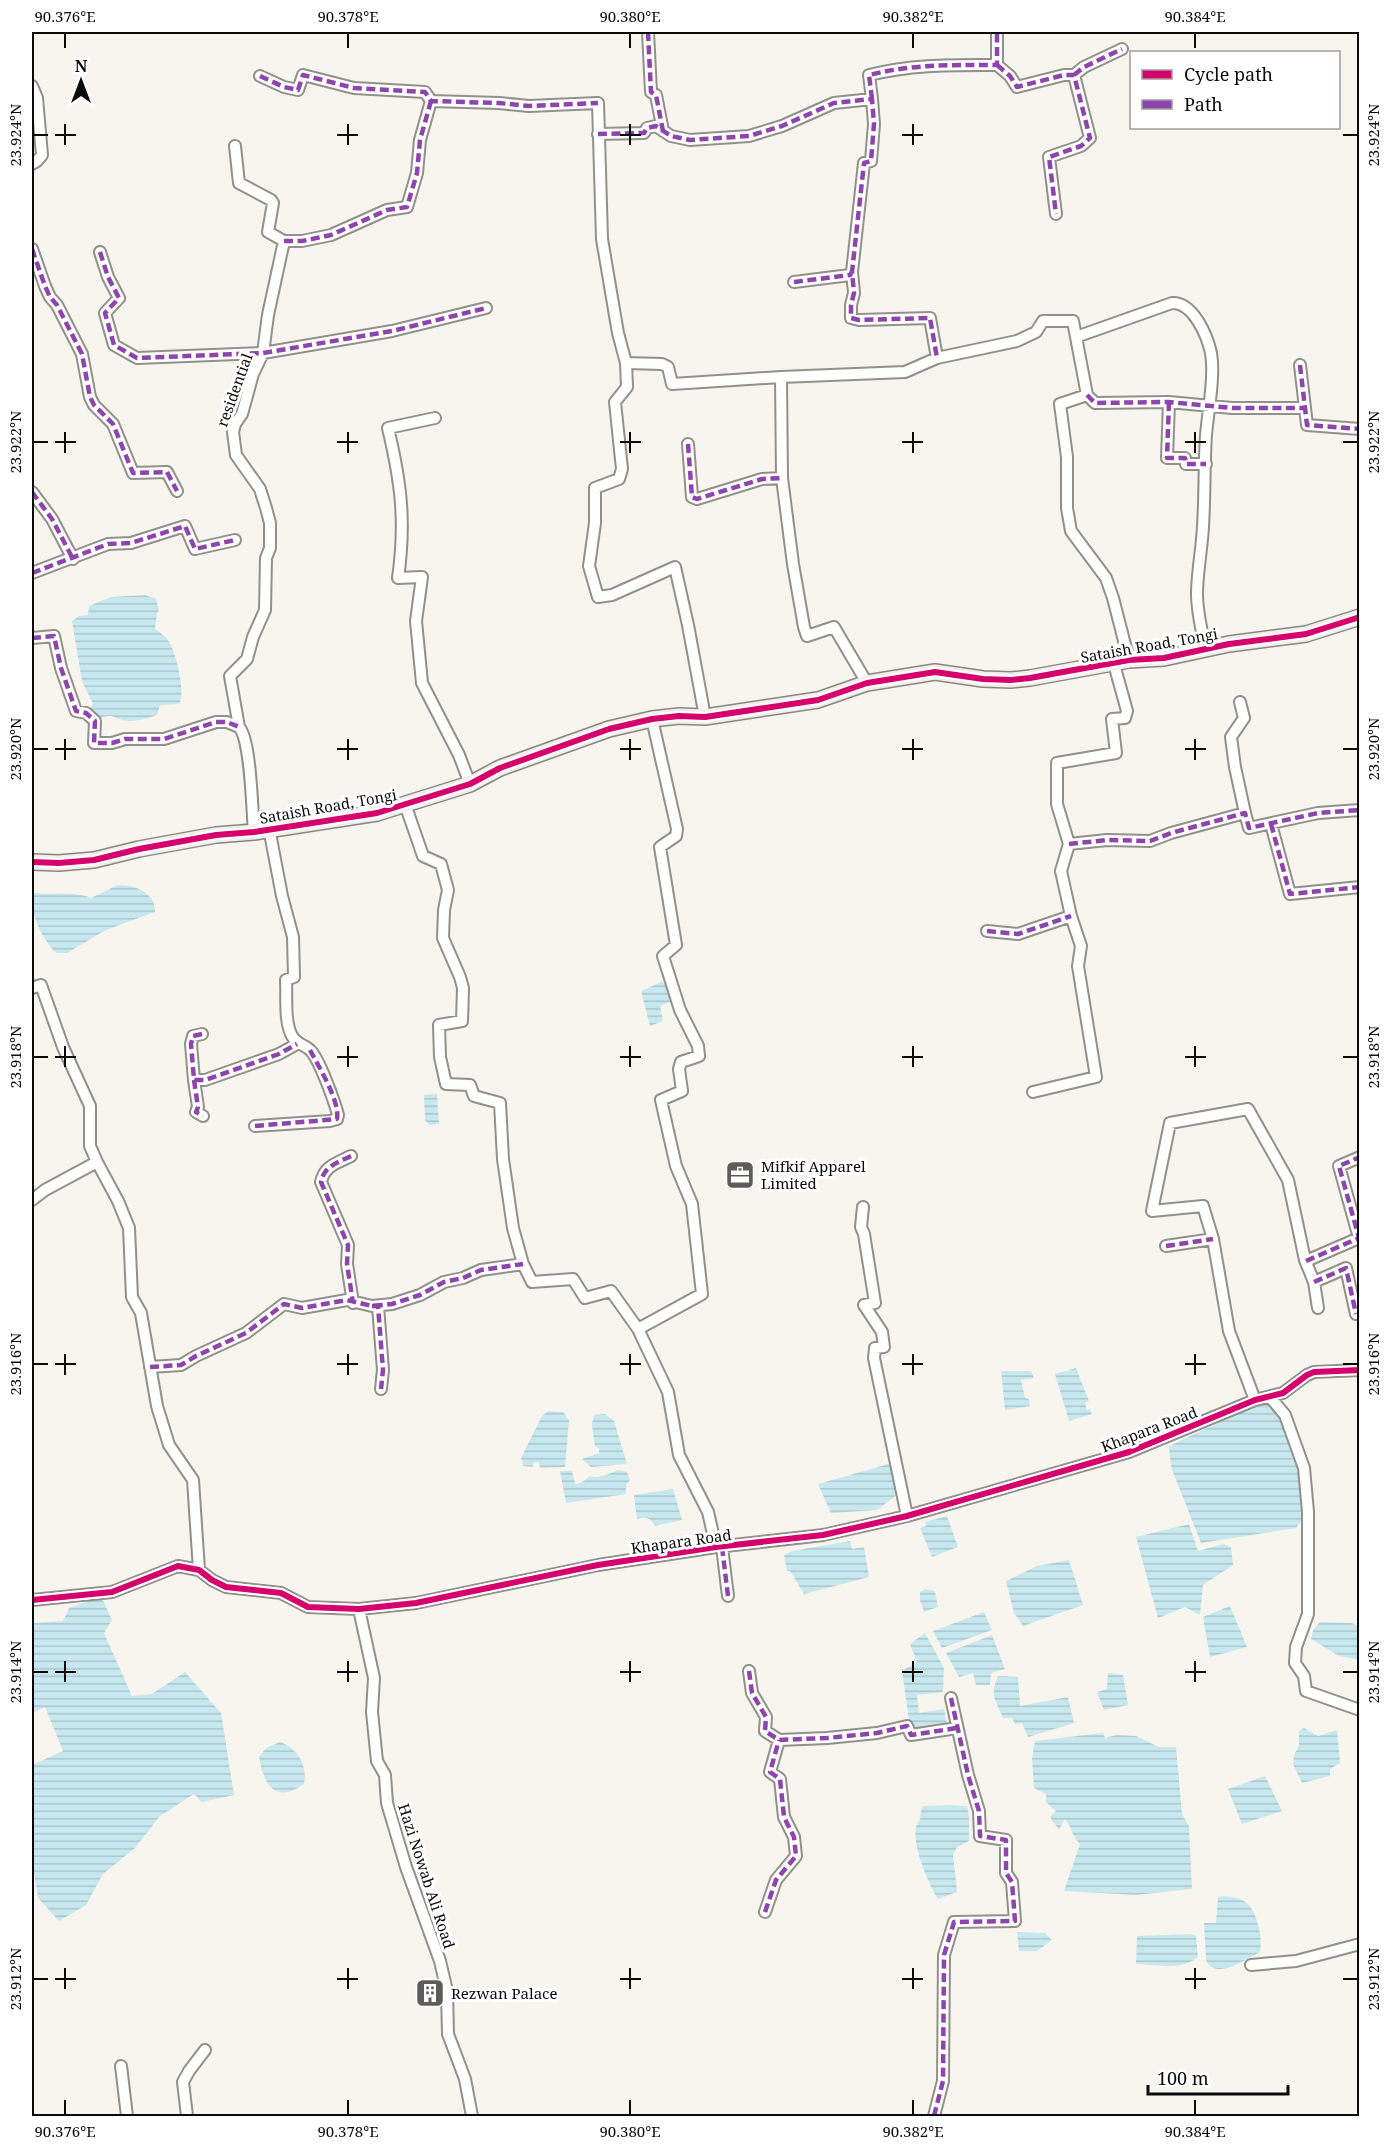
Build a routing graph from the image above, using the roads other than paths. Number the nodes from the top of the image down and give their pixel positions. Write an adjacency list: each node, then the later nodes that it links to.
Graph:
1 (648, 32): 10 (street)
2 (998, 32): 4 (street)
3 (1122, 49): 5 (street)
4 (997, 65): 5 (street); 8 (street)
5 (1074, 75): 14 (street)
6 (260, 76): 9 (street)
7 (32, 86): 13 (street)
8 (872, 99): 10 (street); 18 (street)
9 (431, 101): 11 (street); 15 (street)
10 (663, 131): 11 (street)
11 (598, 134): 24 (street)
12 (235, 146): 15 (street)
13 (32, 164)
14 (1056, 214)
15 (284, 241): 22 (street, residential)
16 (32, 249): 36 (street)
17 (100, 252): 22 (street)
18 (852, 272): 19 (street); 23 (street)
19 (794, 282)
20 (486, 308): 22 (street)
21 (1076, 337): 23 (street); 27 (street); 29 (street)
22 (263, 353): 49 (street, residential)
23 (937, 358): 26 (street)
24 (626, 363): 26 (street); 47 (street)
25 (1300, 364): 30 (street)
26 (781, 377): 35 (street)
27 (1088, 395): 28 (street); 44 (street)
28 (1169, 402): 29 (street); 34 (street)
29 (1210, 406): 30 (street); 34 (street)
30 (1305, 408): 32 (street)
31 (435, 418): 50 (street)
32 (1359, 429)
33 (688, 444): 35 (street)
34 (1206, 464): 43 (street)
35 (782, 478): 45 (street)
36 (177, 491)
37 (32, 492): 39 (street)
38 (235, 540): 39 (street)
39 (73, 559): 40 (street)
40 (32, 573)
41 (1359, 617): 43 (street, Sataish Road, Tongi)
42 (32, 638): 49 (street)
43 (1205, 648): 44 (street, Sataish Road, Tongi)
44 (1122, 662): 45 (street, Sataish Road, Tongi); 57 (street)
45 (867, 683): 47 (street, Sataish Road, Tongi)
46 (1240, 702): 53 (street)
47 (705, 717): 48 (street, Sataish Road, Tongi)
48 (652, 719): 50 (street, Sataish Road, Tongi); 83 (street)
49 (238, 727): 56 (street, residential)
50 (470, 784): 51 (street, Sataish Road, Tongi)
51 (405, 804): 55 (street, Sataish Road, Tongi); 77 (street)
52 (1359, 810): 54 (street)
53 (1245, 813): 54 (street); 57 (street)
54 (1271, 824): 59 (street)
55 (270, 828): 56 (street, Sataish Road, Tongi); 64 (street)
56 (254, 832): 58 (street, Sataish Road, Tongi)
57 (1069, 844): 60 (street)
58 (32, 862)
59 (1359, 886)
60 (1071, 916): 61 (street); 66 (street)
61 (987, 931)
62 (32, 988): 71 (street)
63 (202, 1034): 65 (street)
64 (297, 1044): 65 (street); 68 (street)
65 (194, 1080): 67 (street)
66 (1033, 1092)
67 (203, 1116)
68 (255, 1126)
69 (351, 1156): 79 (street)
70 (1359, 1158): 76 (street)
71 (97, 1162): 72 (street); 84 (street)
72 (32, 1200)
73 (863, 1207): 89 (street)
74 (1213, 1239): 75 (street); 76 (street); 88 (street)
75 (1166, 1246)
76 (1306, 1261): 78 (street)
77 (522, 1264): 80 (street); 83 (street)
78 (1314, 1282): 81 (street); 82 (street)
79 (352, 1303): 80 (street); 84 (street)
80 (372, 1305): 86 (street)
81 (1318, 1308)
82 (1356, 1314)
83 (638, 1329): 90 (street)
84 (150, 1367): 91 (street)
85 (1359, 1370): 87 (street, Khapara Road)
86 (381, 1389)
87 (1270, 1397): 88 (street, Khapara Road); 97 (street)
88 (1255, 1400): 89 (street, Khapara Road)
89 (906, 1516): 90 (street, Khapara Road)
90 (719, 1547): 92 (street); 94 (street, Khapara Road)
91 (199, 1570): 93 (street); 94 (street, Khapara Road)
92 (728, 1596)
93 (32, 1600)
94 (360, 1609): 107 (street, Hazi Nowab Ali Road)
95 (748, 1671): 99 (street)
96 (951, 1698): 98 (street)
97 (1359, 1710)
98 (957, 1728): 99 (street); 108 (street)
99 (778, 1740): 100 (street)
100 (765, 1912)
101 (1359, 1944): 102 (street)
102 (1251, 1965)
103 (205, 2050): 106 (street)
104 (122, 2066): 105 (street)
105 (127, 2116)
106 (188, 2116)
107 (472, 2116)
108 (934, 2116)

